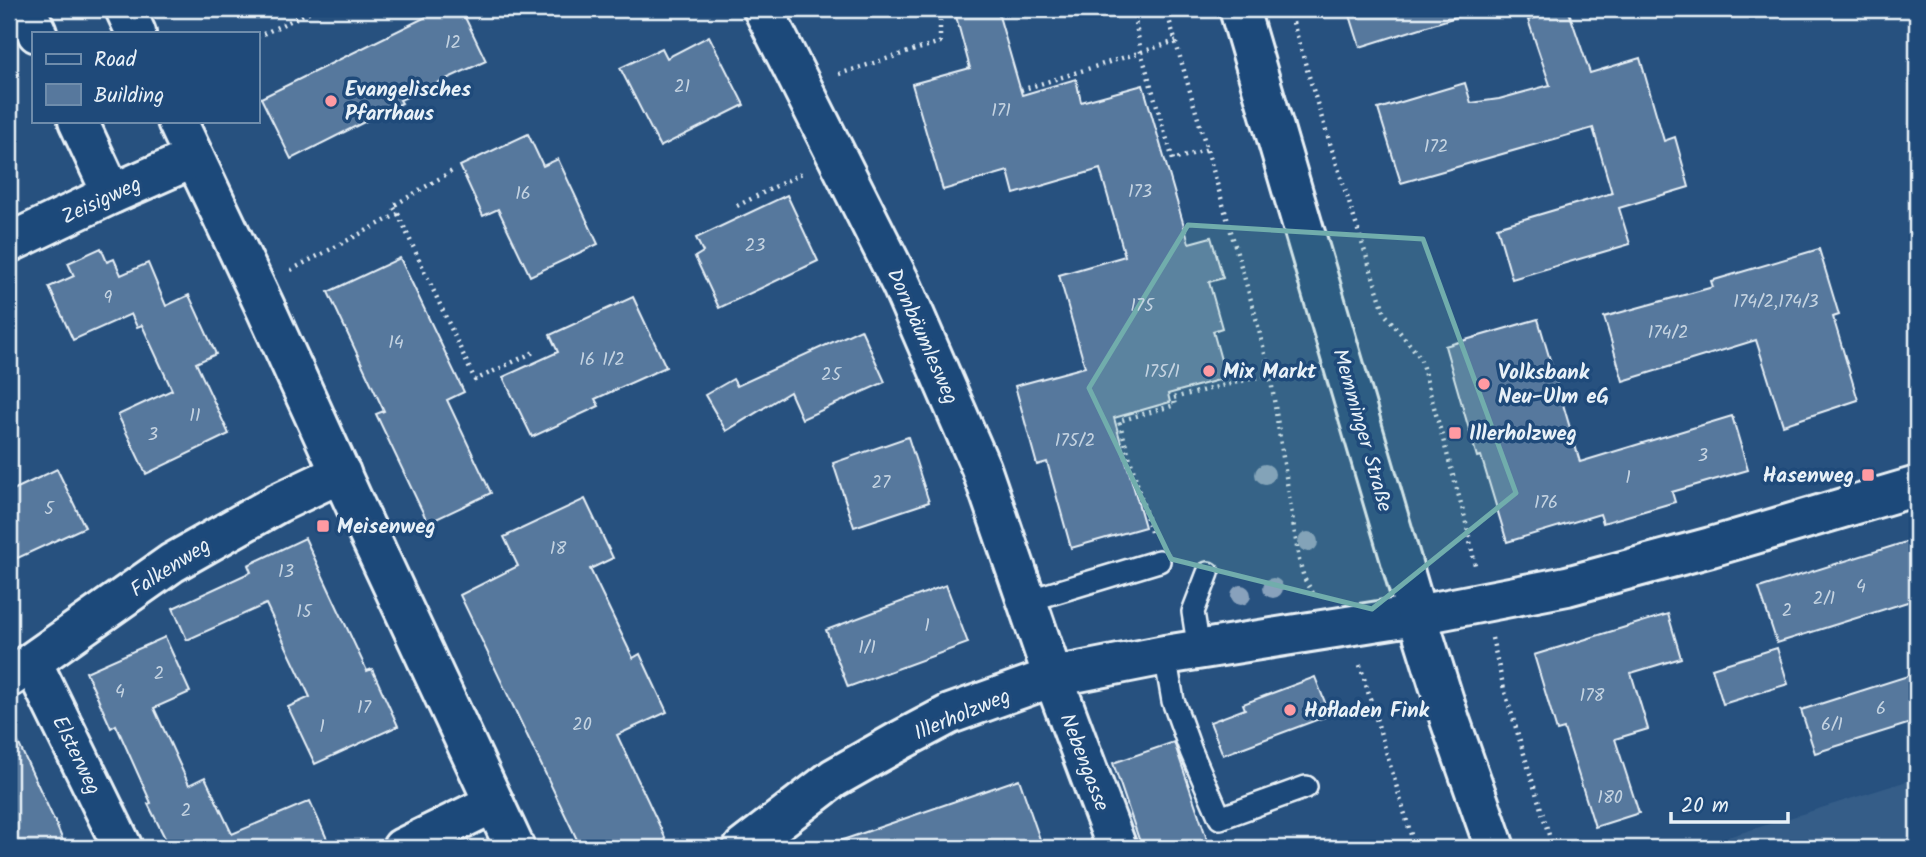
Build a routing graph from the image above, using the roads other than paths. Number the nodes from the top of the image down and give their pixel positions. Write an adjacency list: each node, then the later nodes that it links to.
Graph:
1 (26, 9): 5 (street)
2 (125, 9): 6 (street)
3 (763, 9): 16 (street, Dornbäumlesweg)
4 (1239, 9): 17 (street, Memminger Straße)
5 (37, 32)
6 (136, 32)
7 (78, 122): 10 (street)
8 (177, 122): 9 (street)
9 (194, 158): 10 (street, Zeisigweg); 12 (street)
10 (112, 194): 11 (street, Zeisigweg)
11 (9, 243)
12 (341, 473): 19 (street, Falkenweg); 22 (street)
13 (1917, 486): 17 (street)
14 (1159, 561): 16 (lane)
15 (1208, 573): 18 (lane)
16 (1027, 601): 20 (street, Dornbäumlesweg)
17 (1417, 615): 18 (street, Illerholzweg); 28 (street, Memminger Straße)
18 (1182, 653): 20 (street, Illerholzweg); 21 (lane)
19 (20, 670): 23 (street, Elsterweg)
20 (1053, 677): 26 (street, Illerholzweg); 27 (street, Nebengasse)
21 (1306, 787)
22 (494, 803): 24 (street); 25 (street)
23 (123, 848)
24 (402, 848)
25 (515, 848)
26 (743, 848)
27 (1117, 848)
28 (1495, 848)

